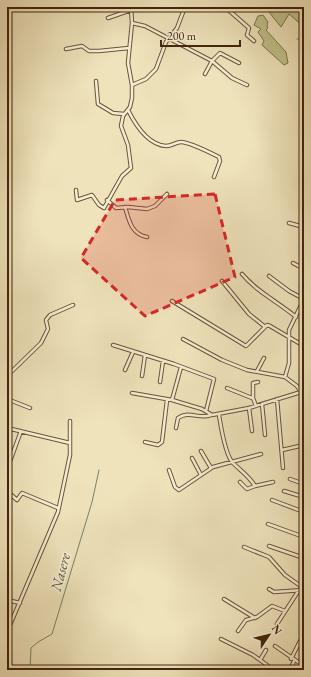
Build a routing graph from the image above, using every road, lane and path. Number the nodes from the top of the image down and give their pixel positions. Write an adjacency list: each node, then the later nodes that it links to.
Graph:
1 (185, 7): 6 (street)
2 (225, 7): 7 (street)
3 (131, 8): 4 (street); 5 (street)
4 (108, 18)
5 (132, 23): 6 (street); 8 (street)
6 (169, 39): 10 (street); 14 (street)
7 (254, 41)
8 (129, 48): 9 (street); 14 (street)
9 (66, 49)
10 (212, 61): 11 (street); 12 (street); 15 (street)
11 (239, 62)
12 (205, 74)
13 (96, 81): 17 (street)
14 (132, 85): 16 (street)
15 (247, 85)
16 (128, 110): 17 (street); 18 (street)
17 (124, 114): 21 (street)
18 (214, 177)
19 (76, 190): 21 (street)
20 (167, 194): 22 (street)
21 (107, 200): 22 (street)
22 (125, 207): 25 (street)
23 (289, 223): 24 (street)
24 (304, 227)
25 (146, 237)
26 (293, 263): 27 (street)
27 (304, 269)
28 (242, 274): 35 (street)
29 (270, 276): 32 (street)
30 (304, 278): 32 (street)
31 (222, 281): 36 (street)
32 (302, 298): 35 (street)
33 (172, 301): 36 (street)
34 (73, 305): 48 (street)
35 (296, 317): 37 (street)
36 (264, 326): 37 (street)
37 (290, 338): 40 (street); 50 (street)
38 (182, 339): 47 (street)
39 (113, 345): 41 (street)
40 (304, 346)
41 (133, 352): 42 (street); 46 (street)
42 (145, 356): 44 (street); 49 (street)
43 (264, 358): 47 (street)
44 (163, 361): 45 (street); 51 (street)
45 (181, 367): 59 (street); 65 (street)
46 (125, 370)
47 (257, 371): 50 (street)
48 (7, 376)
49 (142, 376)
50 (286, 377): 54 (street)
51 (160, 382)
52 (258, 382): 56 (street)
53 (227, 388): 56 (street)
54 (303, 391): 60 (street)
55 (132, 394): 58 (street)
56 (253, 398): 62 (street)
57 (7, 399): 63 (street)
58 (167, 400): 59 (street); 74 (street)
59 (172, 400): 65 (street)
60 (276, 400): 61 (street); 77 (street)
61 (262, 404): 62 (street); 73 (street)
62 (256, 406): 64 (street)
63 (30, 408)
64 (249, 408): 67 (street); 72 (street)
65 (206, 411): 66 (street)
66 (211, 415): 67 (street); 70 (street)
67 (219, 415): 81 (street)
68 (70, 421): 75 (street)
69 (7, 428): 71 (street)
70 (176, 428)
71 (21, 431): 75 (street); 82 (street)
72 (252, 431)
73 (265, 435)
74 (145, 442)
75 (70, 443): 96 (street)
76 (304, 445): 77 (street)
77 (282, 450): 84 (street)
78 (201, 451): 83 (street)
79 (261, 454): 81 (street)
80 (192, 458): 86 (street)
81 (232, 462): 83 (street); 91 (street)
82 (9, 464)
83 (211, 468): 86 (street)
84 (283, 468)
85 (169, 470): 86 (street)
86 (201, 475)
87 (290, 480): 90 (street)
88 (240, 482): 91 (street)
89 (273, 482): 91 (street)
90 (304, 484)
91 (255, 486)
92 (7, 491): 96 (street)
93 (284, 491): 94 (street)
94 (304, 497)
95 (272, 500): 97 (street)
96 (58, 508): 109 (street)
97 (304, 512)
98 (268, 524): 99 (street)
99 (304, 537)
100 (269, 546): 102 (street)
101 (244, 547): 105 (street)
102 (304, 558)
103 (304, 576): 105 (street)
104 (270, 589): 106 (street)
105 (303, 589): 106 (street)
106 (299, 590): 110 (street)
107 (224, 599): 111 (street)
108 (7, 600): 109 (street)
109 (20, 603): 114 (street)
110 (285, 611): 111 (street); 112 (street)
111 (255, 618): 113 (street)
112 (277, 624)
113 (238, 631)
114 (7, 632)
115 (221, 639): 120 (street)
116 (300, 641): 119 (street)
117 (274, 646): 119 (street)
118 (266, 650): 120 (street)
119 (291, 659): 121 (street)
120 (260, 660): 125 (street)
121 (294, 661): 122 (street); 126 (street)
122 (304, 666)
123 (217, 667): 124 (street)
124 (225, 670)
125 (274, 670)
126 (290, 670)

